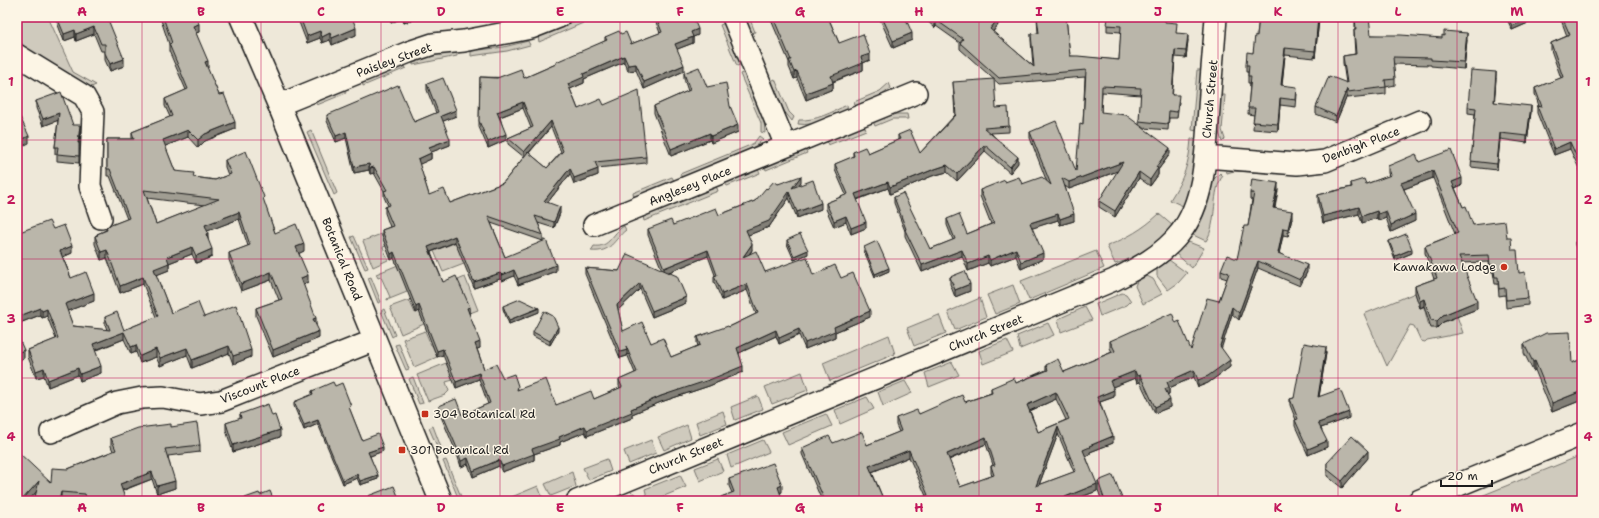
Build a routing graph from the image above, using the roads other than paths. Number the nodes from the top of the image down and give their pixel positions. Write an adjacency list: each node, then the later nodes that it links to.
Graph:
1 (241, 17): 7 (main road, Botanical Road)
2 (559, 17): 7 (street, Paisley Street)
3 (734, 17): 9 (street)
4 (1216, 17): 10 (street, Church Street)
5 (17, 55): 11 (street)
6 (916, 93): 9 (street, Anglesey Place)
7 (279, 105): 13 (main road, Botanical Road)
8 (1420, 121): 10 (street, Denbigh Place)
9 (786, 146): 12 (street, Anglesey Place)
10 (1205, 157): 17 (street, Church Street)
11 (101, 218)
12 (594, 225)
13 (376, 340): 14 (street, Viscount Place); 16 (main road, Botanical Road)
14 (51, 432)
15 (1582, 434): 18 (main road)
16 (441, 501)
17 (577, 501)
18 (1419, 501)

